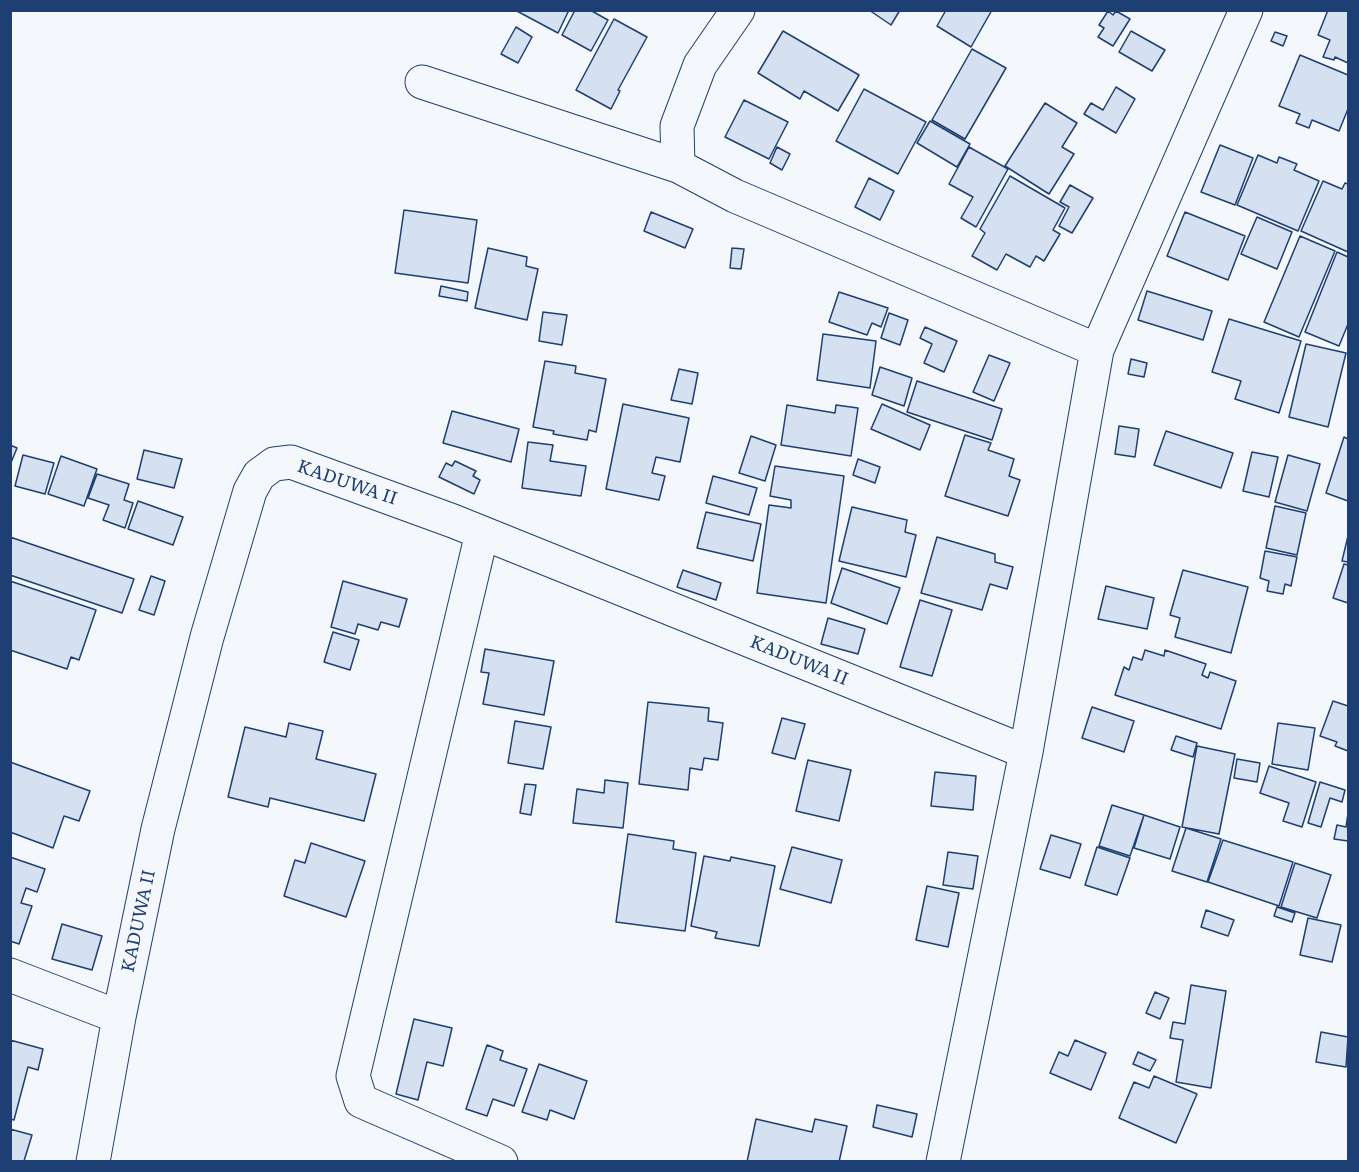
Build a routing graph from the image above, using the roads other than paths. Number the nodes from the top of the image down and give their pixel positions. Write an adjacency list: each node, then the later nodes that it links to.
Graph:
1 (738, 10): 4 (street)
2 (1245, 10): 5 (street)
3 (422, 81): 4 (street)
4 (678, 166): 5 (street)
5 (1097, 350): 7 (street)
6 (482, 533): 7 (street, KADUWA II); 9 (street, KADUWA II); 11 (street)
7 (1026, 752): 12 (street)
8 (10, 975): 9 (street)
9 (119, 1017): 10 (street, KADUWA II)
10 (93, 1161)
11 (501, 1161)
12 (943, 1161)

